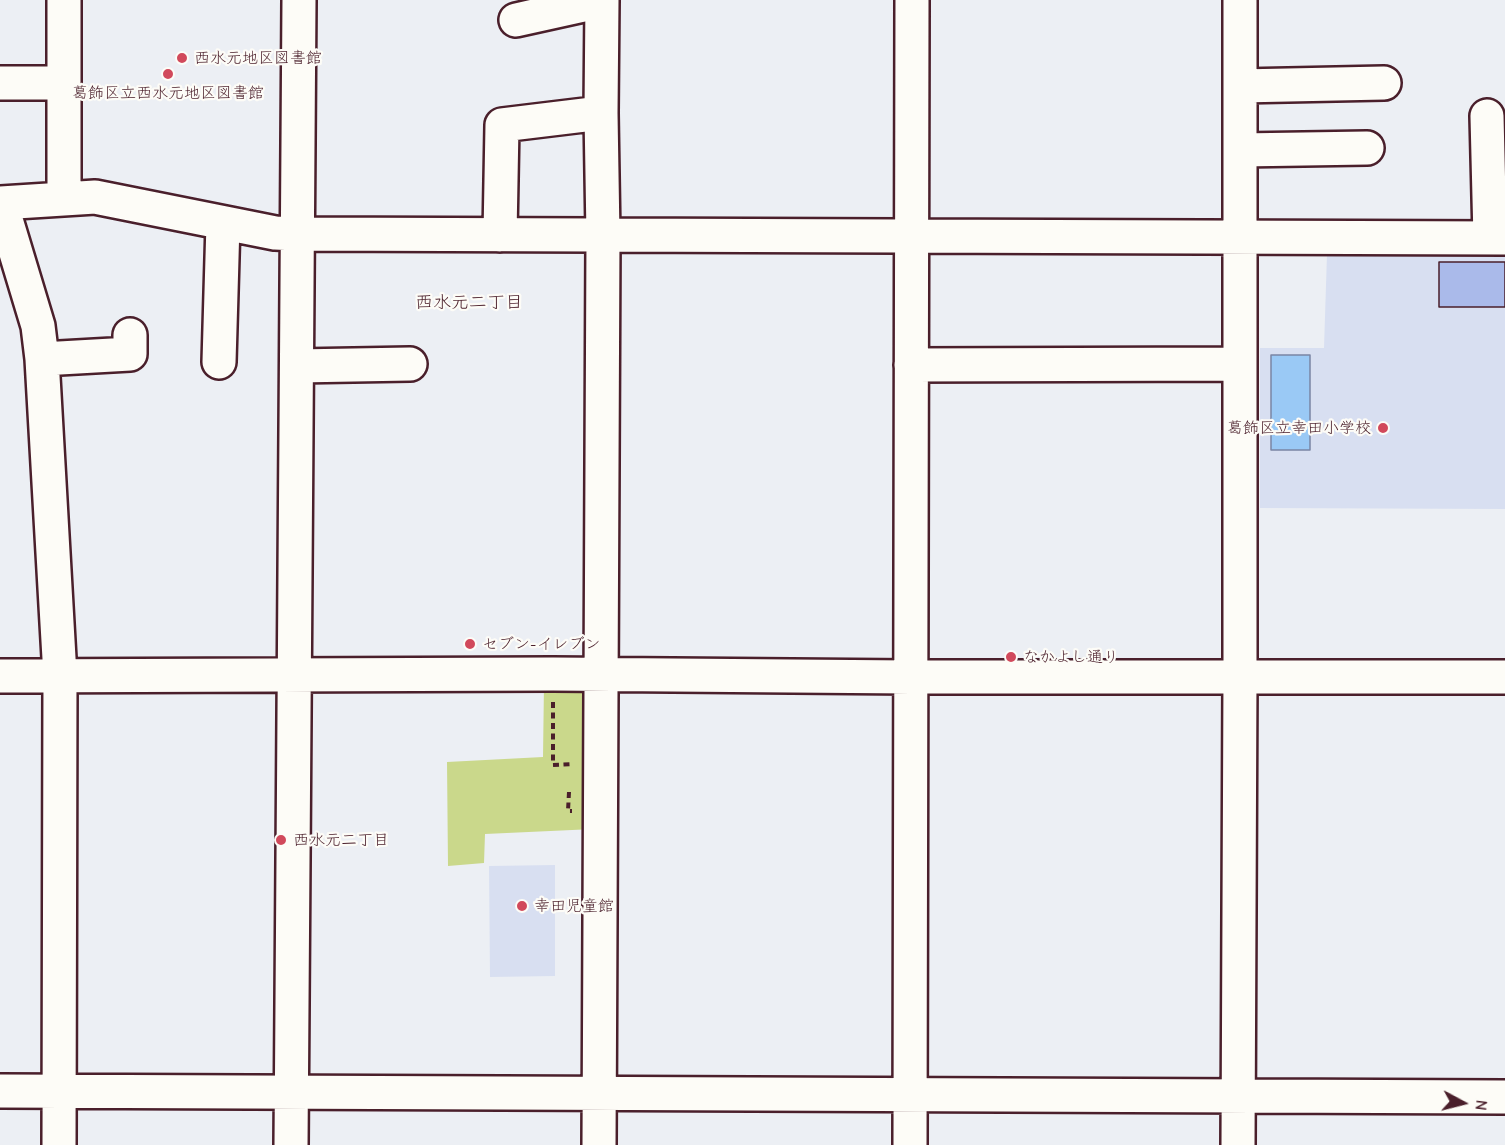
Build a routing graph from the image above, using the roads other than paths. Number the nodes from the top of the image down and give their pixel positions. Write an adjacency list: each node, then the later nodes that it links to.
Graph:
1 (64, 0): 8 (street)
2 (299, 0): 18 (street)
3 (912, 0): 22 (street)
4 (1240, 0): 10 (street)
5 (602, 1): 6 (street); 11 (street)
6 (516, 20)
7 (0, 83): 8 (street)
8 (64, 83): 15 (street)
9 (1384, 83): 10 (street)
10 (1240, 86): 14 (street)
11 (601, 113): 19 (street); 20 (street)
12 (1487, 116): 23 (street)
13 (1367, 148): 14 (street)
14 (1240, 150): 21 (street)
15 (64, 198): 16 (street); 17 (street)
16 (1, 203): 25 (street)
17 (223, 224): 18 (street); 26 (street)
18 (297, 234): 19 (street); 30 (street)
19 (500, 235): 20 (street)
20 (603, 236): 22 (street); 33 (street)
21 (1240, 236): 22 (street); 23 (street); 28 (street)
22 (910, 237): 29 (street)
23 (1497, 238)
24 (130, 335): 25 (street)
25 (42, 359): 34 (street)
26 (219, 362)
27 (410, 364): 30 (street)
28 (1239, 364): 29 (street); 35 (street)
29 (912, 365): 36 (street)
30 (297, 366): 31 (street)
31 (294, 674): 33 (street); 34 (street); 40 (street)
32 (0, 675): 34 (street)
33 (601, 675): 36 (street); 41 (street)
34 (60, 676): 39 (street)
35 (1240, 676): 36 (street); 37 (street); 43 (street)
36 (911, 677): 42 (street)
37 (1505, 677)
38 (0, 1091): 39 (street)
39 (59, 1092): 40 (street); 45 (street)
40 (291, 1092): 41 (street); 46 (street)
41 (599, 1094): 42 (street); 47 (street)
42 (910, 1095): 43 (street); 48 (street)
43 (1238, 1097): 44 (street); 49 (street)
44 (1505, 1097)
45 (59, 1145)
46 (291, 1145)
47 (599, 1145)
48 (910, 1145)
49 (1238, 1145)

